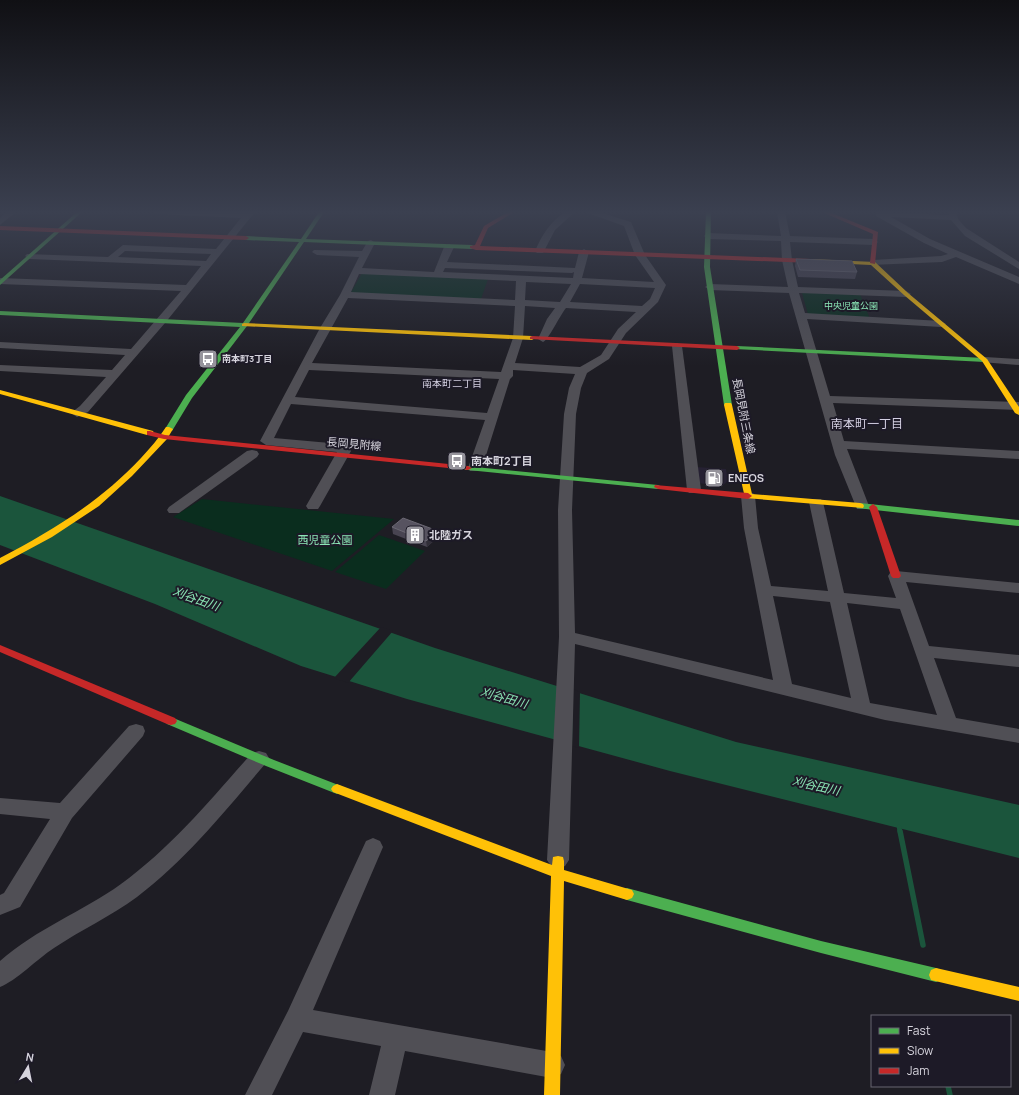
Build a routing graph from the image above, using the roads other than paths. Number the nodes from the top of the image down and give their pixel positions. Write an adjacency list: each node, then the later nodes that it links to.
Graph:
1 (22, 263): 17 (street)
2 (186, 263): 11 (street)
3 (288, 263): 33 (street)
4 (360, 263): 13 (street)
5 (581, 263): 14 (street)
6 (646, 263): 20 (street)
7 (706, 263): 21 (street, 長岡見附三条線)
8 (788, 263): 23 (street)
9 (873, 263): 24 (street)
10 (977, 263): 19 (street)
11 (208, 264): 22 (street)
12 (441, 264): 14 (street); 15 (street)
13 (356, 271): 15 (street); 25 (street)
14 (579, 271): 18 (street)
15 (437, 275): 16 (street)
16 (521, 279): 18 (street); 26 (street)
17 (1, 281): 22 (street)
18 (577, 281): 20 (street); 27 (street)
19 (1019, 281)
20 (661, 285): 28 (street)
21 (710, 286): 23 (street); 41 (street, 長岡見附三条線)
22 (188, 288): 31 (street)
23 (793, 289): 24 (street); 30 (street)
24 (906, 294): 32 (street)
25 (345, 295): 26 (street); 34 (street)
26 (521, 304): 27 (street); 35 (street)
27 (563, 305): 28 (street); 36 (street)
28 (646, 309): 37 (street)
29 (0, 313): 31 (street)
30 (801, 316): 32 (street); 43 (street)
31 (161, 321): 33 (street); 42 (street)
32 (941, 324): 44 (street)
33 (245, 325): 34 (street); 58 (street)
34 (325, 328): 35 (street); 47 (street)
35 (518, 338): 36 (street); 49 (street)
36 (543, 339): 37 (street)
37 (613, 343): 40 (street); 50 (street)
38 (0, 345): 39 (street)
39 (15, 346): 42 (street); 45 (street)
40 (677, 346): 41 (street); 65 (street)
41 (720, 348): 43 (street); 66 (street, 長岡見附三条線)
42 (132, 352): 51 (street)
43 (812, 352): 44 (street); 53 (street)
44 (985, 360): 46 (street); 55 (street)
45 (0, 361)
46 (1019, 362)
47 (306, 366): 49 (street); 54 (street)
48 (0, 368): 51 (street)
49 (508, 371): 50 (street); 57 (street)
50 (582, 371): 64 (street)
51 (113, 374): 56 (street)
52 (0, 392): 56 (street, 長岡見附線)
53 (826, 398): 55 (street); 59 (street)
54 (288, 400): 57 (street); 62 (street)
55 (1018, 408)
56 (77, 413): 58 (street, 長岡見附線)
57 (491, 417): 63 (street)
58 (164, 437): 62 (street, 長岡見附線); 73 (street)
59 (839, 445): 61 (street); 69 (street)
60 (252, 454): 71 (street)
61 (1019, 454)
62 (342, 455): 63 (street, 長岡見附線); 68 (street)
63 (475, 468): 64 (street, 長岡見附線)
64 (567, 478): 65 (street, 長岡見附線); 79 (street)
65 (694, 490): 66 (street, 長岡見附線)
66 (748, 496): 67 (street); 76 (street)
67 (816, 502): 69 (street); 77 (street)
68 (313, 506)
69 (862, 506): 70 (street)
70 (874, 507): 72 (street); 74 (street)
71 (174, 510)
72 (1019, 523)
73 (0, 562)
74 (896, 576): 75 (street); 78 (street)
75 (1019, 588)
76 (765, 590): 77 (street); 83 (street)
77 (836, 597): 78 (street); 84 (street)
78 (906, 604): 81 (street)
79 (566, 645): 83 (street); 92 (street)
80 (0, 648): 88 (street)
81 (923, 650): 82 (street); 85 (street)
82 (1019, 661)
83 (784, 690): 84 (street)
84 (862, 707): 85 (street)
85 (949, 724): 87 (street)
86 (136, 731): 90 (street)
87 (1019, 736)
88 (259, 758): 92 (street); 94 (street)
89 (0, 806): 90 (street)
90 (65, 812): 93 (street)
91 (373, 847): 96 (street)
92 (558, 867): 95 (street); 98 (street)
93 (0, 905)
94 (0, 976)
95 (1019, 994)
96 (297, 1019): 97 (street); 99 (street)
97 (395, 1038): 98 (street); 100 (street)
98 (552, 1066): 101 (street)
99 (258, 1095)
100 (382, 1095)
101 (552, 1095)

